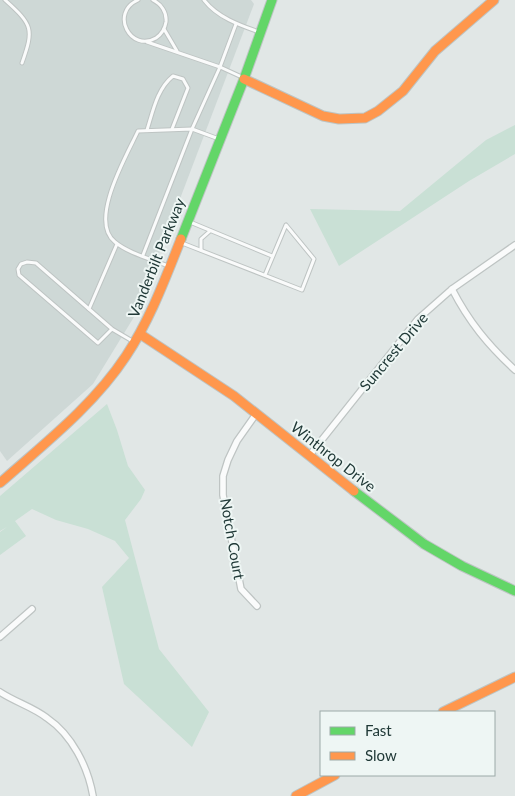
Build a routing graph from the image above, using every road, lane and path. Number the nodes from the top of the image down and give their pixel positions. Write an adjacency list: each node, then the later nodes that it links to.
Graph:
1 (5, 0): 16 (lane)
2 (132, 0): 9 (lane)
3 (138, 0): 9 (lane)
4 (153, 0): 10 (lane)
5 (162, 0): 10 (lane)
6 (204, 0): 11 (lane)
7 (272, 0): 13 (street, Vanderbilt Parkway)
8 (494, 0): 18 (street)
9 (129, 6): 14 (lane)
10 (162, 7): 12 (lane)
11 (236, 24): 13 (lane); 17 (lane)
12 (164, 29): 14 (lane); 15 (lane)
13 (260, 32): 18 (street, Vanderbilt Parkway)
14 (142, 41): 15 (lane)
15 (178, 52): 17 (lane)
16 (22, 63)
17 (220, 67): 18 (lane); 20 (lane)
18 (244, 78): 22 (street, Vanderbilt Parkway)
19 (172, 129): 20 (lane); 21 (lane); 21 (lane)
20 (192, 129): 22 (lane); 29 (lane)
21 (147, 130): 26 (lane)
22 (219, 140): 23 (street, Vanderbilt Parkway)
23 (187, 221): 24 (lane); 25 (street, Vanderbilt Parkway)
24 (210, 231): 28 (lane); 30 (lane)
25 (179, 242): 28 (lane); 31 (street, Vanderbilt Parkway)
26 (117, 244): 29 (lane); 34 (lane)
27 (515, 245): 33 (street, Suncrest Drive)
28 (201, 251): 32 (lane)
29 (142, 255): 31 (lane)
30 (272, 256): 32 (lane); 32 (lane)
31 (169, 266): 36 (street, Vanderbilt Parkway)
32 (265, 275)
33 (452, 289): 37 (street); 39 (street, Suncrest Drive)
34 (89, 309): 35 (lane); 35 (lane)
35 (112, 329): 36 (lane)
36 (137, 338): 38 (street, Winthrop Drive); 40 (street, Vanderbilt Parkway)
37 (515, 370)
38 (256, 414): 39 (street, Winthrop Drive); 42 (street, Notch Court)
39 (310, 456): 41 (street, Winthrop Drive)
40 (0, 483)
41 (515, 591)
42 (257, 606)
43 (32, 609): 44 (street)
44 (0, 637)
45 (515, 677): 47 (street)
46 (0, 692): 49 (street)
47 (445, 711)
48 (333, 776): 50 (street)
49 (93, 796)
50 (296, 796)

